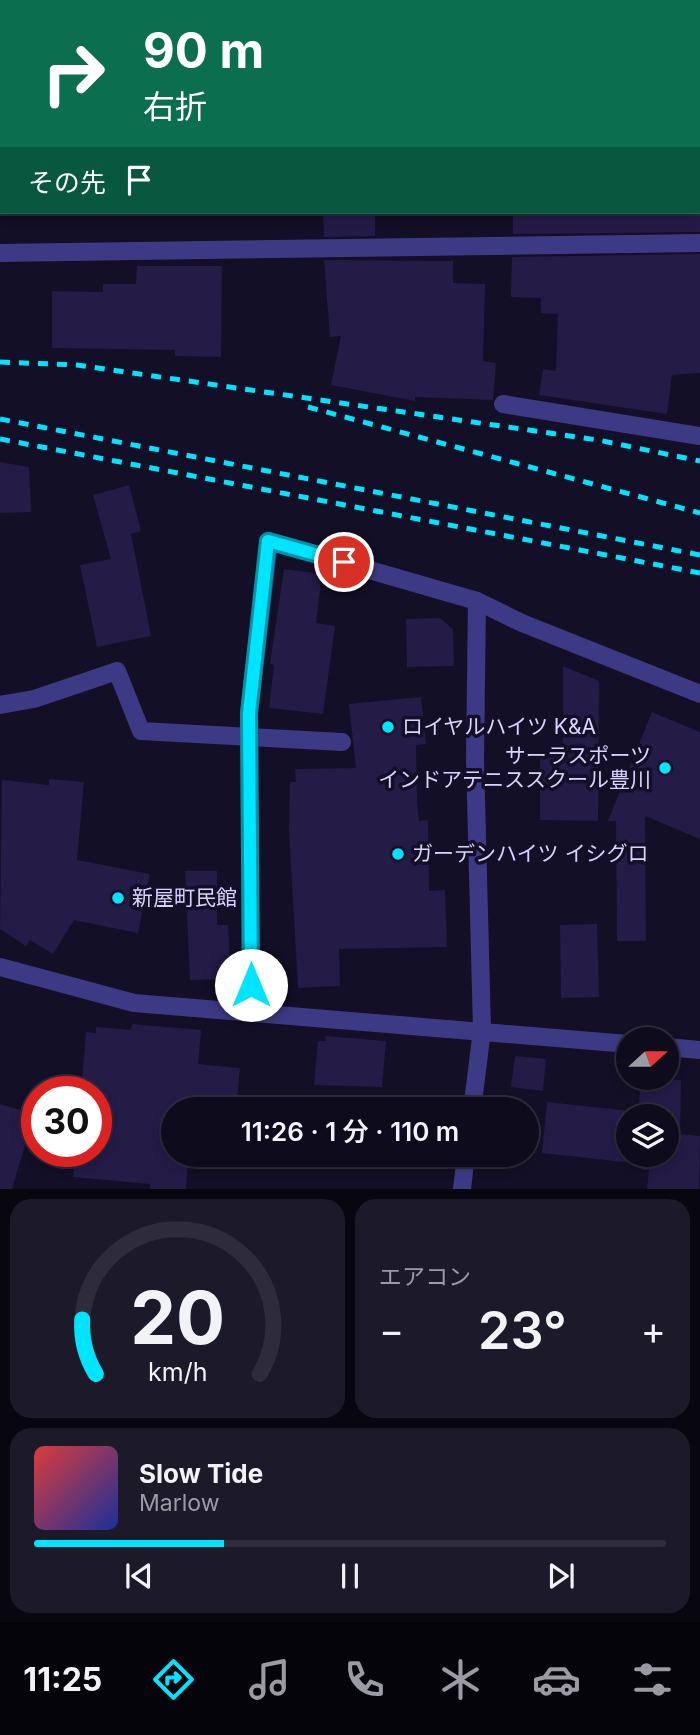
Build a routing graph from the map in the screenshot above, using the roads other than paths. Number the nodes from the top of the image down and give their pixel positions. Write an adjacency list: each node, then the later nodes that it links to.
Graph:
1 (700, 243): 2 (street)
2 (0, 253)
3 (503, 404): 4 (street)
4 (700, 436)
5 (477, 601): 6 (street); 8 (street); 12 (street)
6 (700, 694)
7 (0, 705): 8 (street)
8 (249, 737): 9 (street); 11 (street)
9 (342, 742)
10 (0, 967): 11 (street)
11 (251, 1012): 12 (street)
12 (482, 1030): 13 (street); 16 (street)
13 (616, 1043)
14 (679, 1048): 15 (street)
15 (700, 1050)
16 (474, 1097)
17 (465, 1167): 18 (street)
18 (462, 1189)

